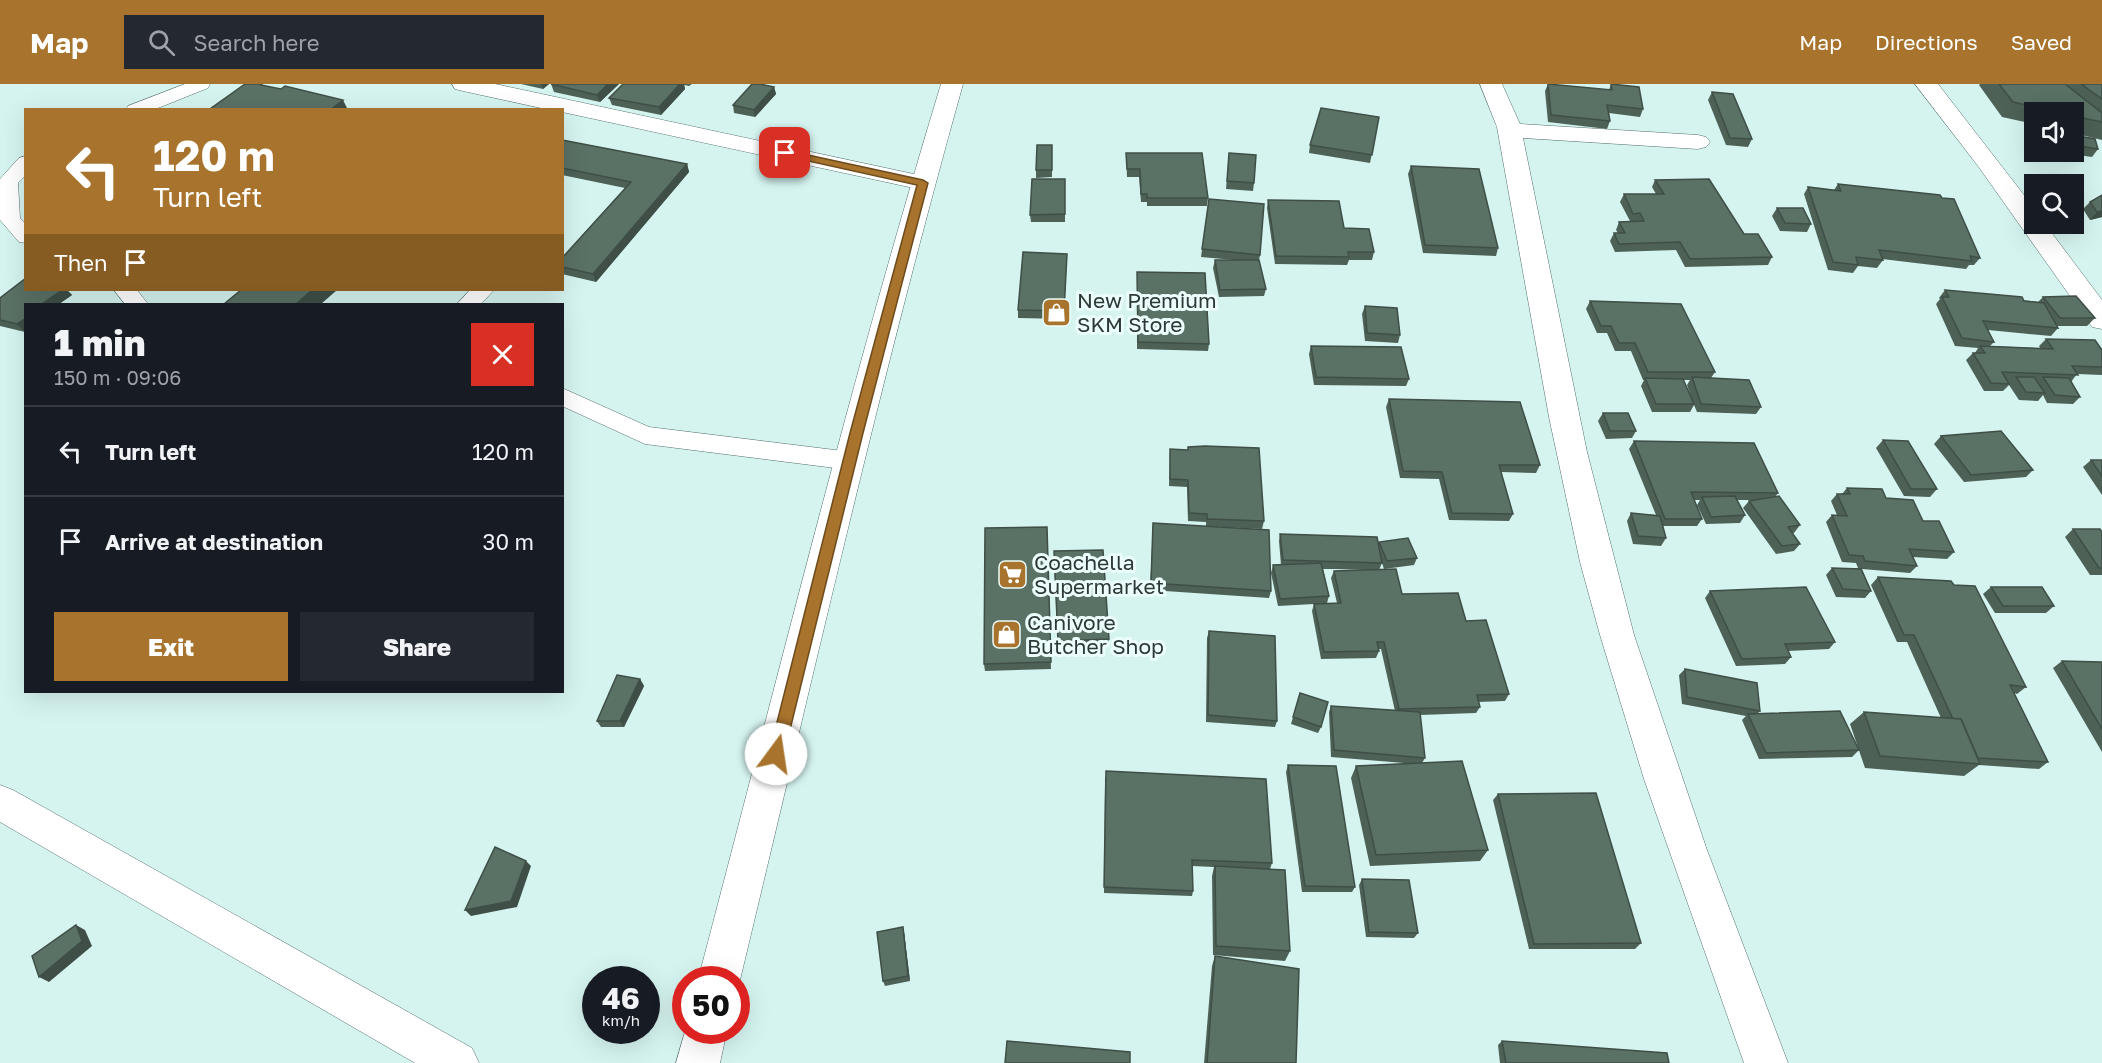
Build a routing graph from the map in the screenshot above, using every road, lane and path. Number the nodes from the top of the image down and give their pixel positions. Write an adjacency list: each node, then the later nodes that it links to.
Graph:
1 (201, 84): 6 (lane)
2 (463, 84): 10 (street)
3 (952, 84): 10 (street)
4 (1491, 84): 7 (street)
5 (1926, 84): 16 (street)
6 (140, 108)
7 (1512, 130): 8 (street); 24 (street)
8 (1698, 142)
9 (24, 164): 11 (lane)
10 (923, 183): 18 (street)
11 (24, 235)
12 (126, 291): 14 (lane)
13 (482, 291): 15 (lane)
14 (136, 303)
15 (469, 303)
16 (2102, 320)
17 (564, 397): 18 (lane)
18 (851, 461): 20 (street)
19 (0, 802): 22 (street)
20 (723, 966)
21 (703, 1044): 23 (street)
22 (457, 1063)
23 (698, 1063)
24 (1767, 1063)

